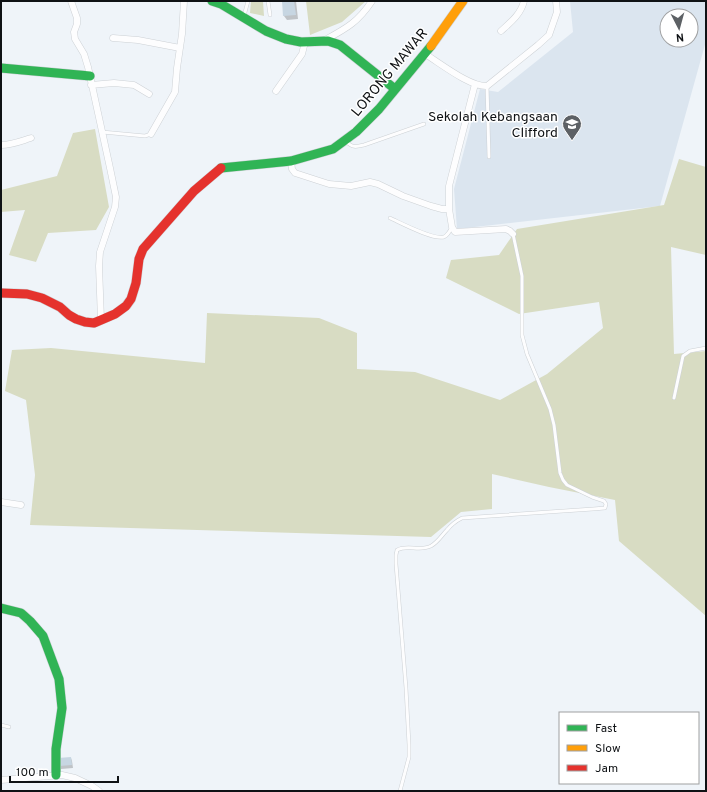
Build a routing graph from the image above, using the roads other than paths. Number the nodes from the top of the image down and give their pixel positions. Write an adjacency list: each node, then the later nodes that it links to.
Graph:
1 (71, 1): 19 (street)
2 (184, 1): 16 (street)
3 (212, 1): 11 (street)
4 (248, 1): 11 (lane)
5 (268, 1): 10 (lane)
6 (372, 1): 14 (street)
7 (463, 1): 17 (street, LORONG MAWAR)
8 (524, 1): 12 (street)
9 (556, 1): 21 (street)
10 (270, 15)
11 (244, 17): 15 (street)
12 (501, 31)
13 (113, 38): 16 (street)
14 (325, 40): 15 (street); 22 (street)
15 (305, 42): 23 (street)
16 (180, 48): 27 (street)
17 (425, 54): 20 (street); 22 (street, LORONG MAWAR)
18 (1, 68): 19 (street)
19 (90, 80): 24 (street); 26 (street)
20 (475, 84): 21 (street); 33 (street)
21 (487, 86): 31 (lane)
22 (395, 88): 29 (street, LORONG MAWAR)
23 (276, 91)
24 (149, 94)
25 (424, 124): 29 (lane)
26 (102, 132): 27 (lane); 38 (street)
27 (151, 134)
28 (31, 138): 30 (street)
29 (345, 141): 32 (street, LORONG MAWAR)
30 (1, 145)
31 (489, 157)
32 (291, 161): 33 (street); 38 (street, LORONG MAWAR)
33 (449, 209): 35 (street)
34 (390, 218): 35 (lane)
35 (452, 228): 36 (street)
36 (513, 234): 49 (lane)
37 (1, 293): 38 (street)
38 (101, 320)
39 (706, 348): 40 (lane)
40 (674, 398)
41 (1, 502): 42 (street)
42 (20, 505)
43 (1, 608): 46 (street)
44 (1, 725): 45 (lane)
45 (9, 727)
46 (56, 775): 47 (street); 48 (street)
47 (1, 780)
48 (99, 791)
49 (400, 791)

